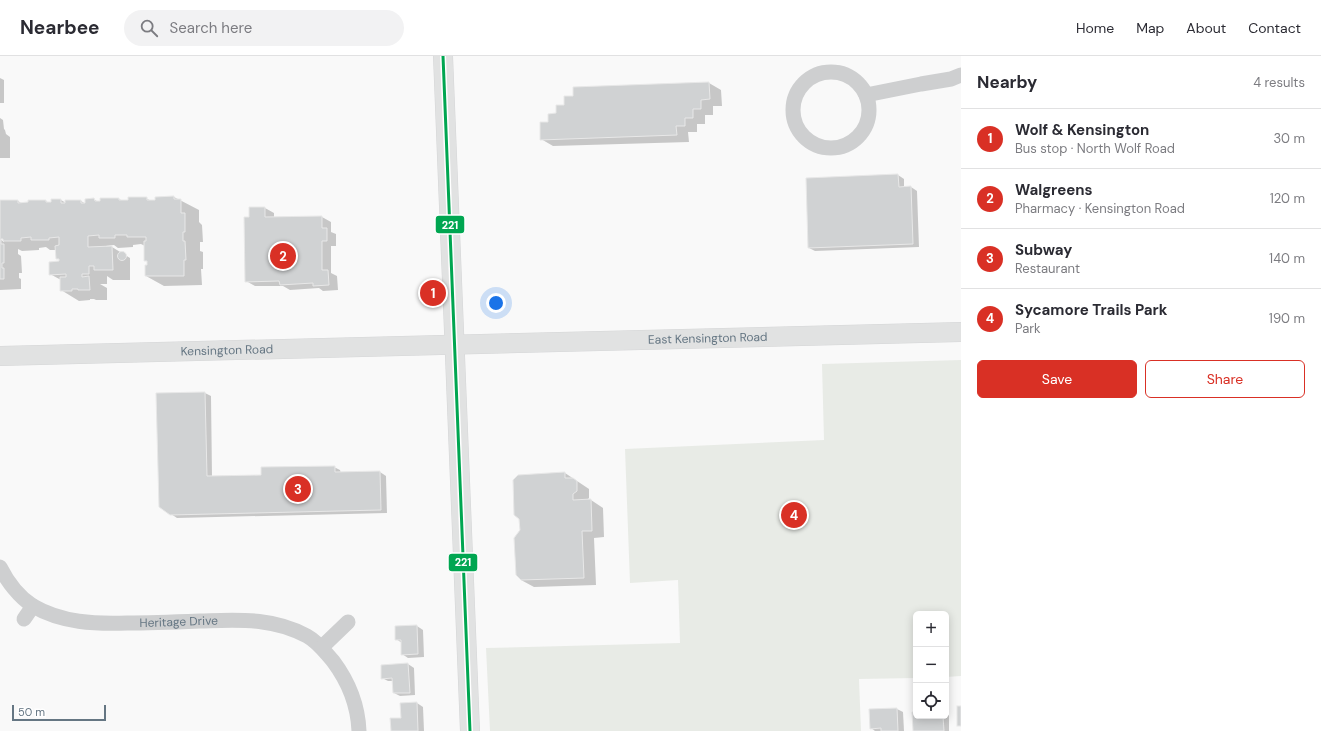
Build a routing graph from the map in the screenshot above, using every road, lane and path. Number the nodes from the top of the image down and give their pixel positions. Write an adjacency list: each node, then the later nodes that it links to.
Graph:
1 (443, 56): 5 (main road)
2 (961, 75): 3 (street)
3 (866, 95): 3 (street)
4 (961, 332): 5 (main road, East Kensington Road)
5 (454, 345): 6 (main road, Kensington Road); 13 (main road)
6 (0, 356)
7 (0, 567): 8 (street, Heritage Drive)
8 (33, 606): 9 (street); 11 (street, Heritage Drive)
9 (24, 619)
10 (348, 622): 11 (street)
11 (322, 647): 12 (street, Heritage Drive)
12 (359, 731)
13 (470, 731)

